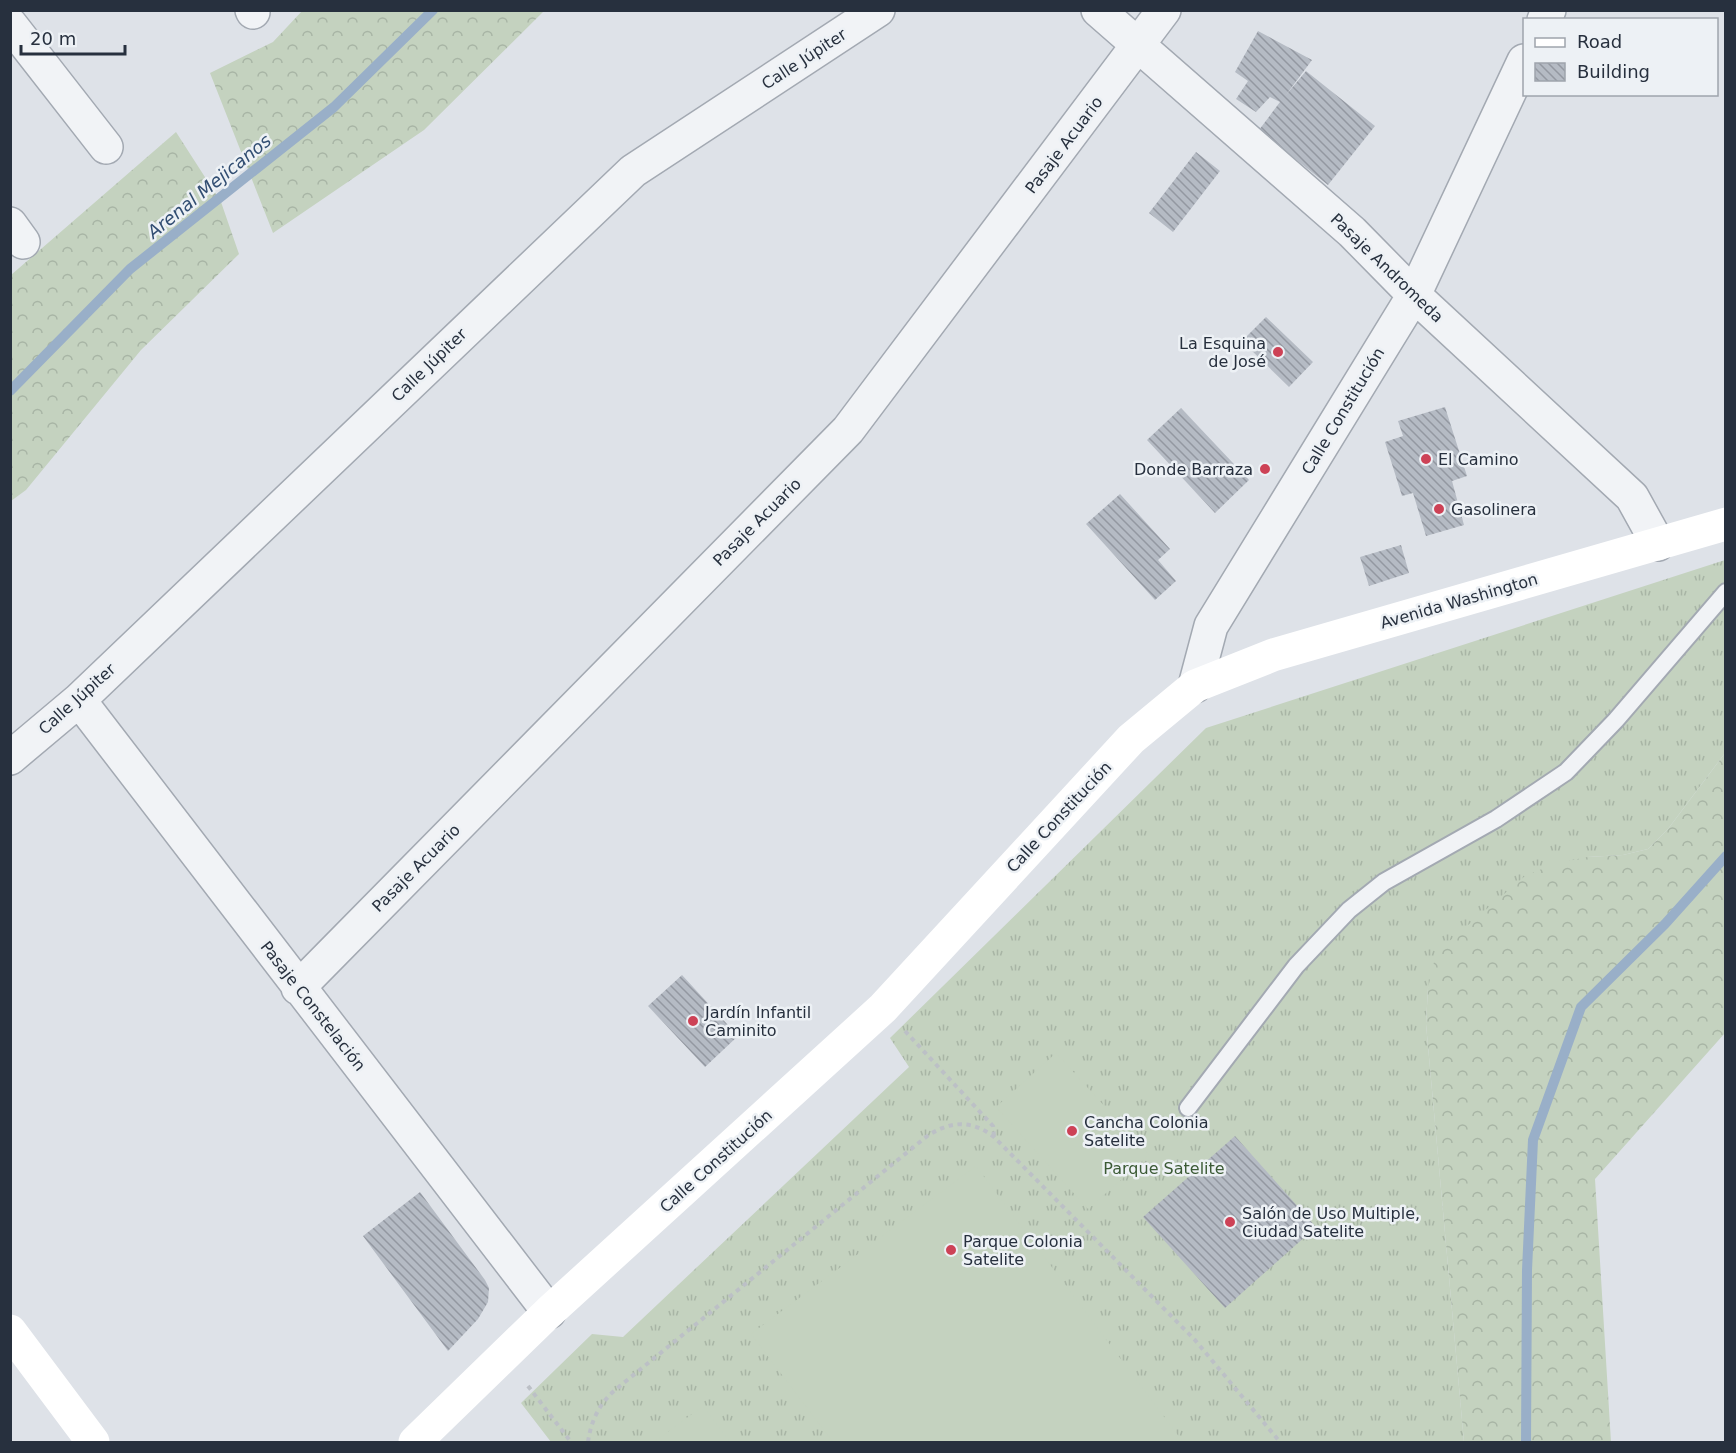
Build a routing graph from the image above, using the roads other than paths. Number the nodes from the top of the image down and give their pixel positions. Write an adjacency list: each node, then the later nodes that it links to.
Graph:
1 (878, 10): 13 (street, Calle Júpiter)
2 (1098, 10): 5 (street, Pasaje Andromeda)
3 (1164, 10): 5 (street, Pasaje Acuario)
4 (10, 24): 7 (street)
5 (1138, 47): 8 (street, Pasaje Andromeda); 15 (street, Pasaje Acuario)
6 (1523, 63): 8 (street, Calle Constitución)
7 (106, 147)
8 (1414, 294): 10 (street, Pasaje Andromeda); 12 (street, Calle Constitución)
9 (1725, 524): 10 (main road, Avenida Washington)
10 (1658, 544): 12 (main road, Avenida Washington)
11 (1725, 592): 16 (lane)
12 (1195, 686): 17 (main road, Calle Constitución)
13 (79, 700): 14 (street, Calle Júpiter); 15 (street, Pasaje Constelación)
14 (10, 758)
15 (298, 988): 17 (street, Pasaje Constelación)
16 (1188, 1108)
17 (549, 1312): 20 (main road, Calle Constitución)
18 (10, 1331): 19 (main road)
19 (93, 1443)
20 (415, 1443)

